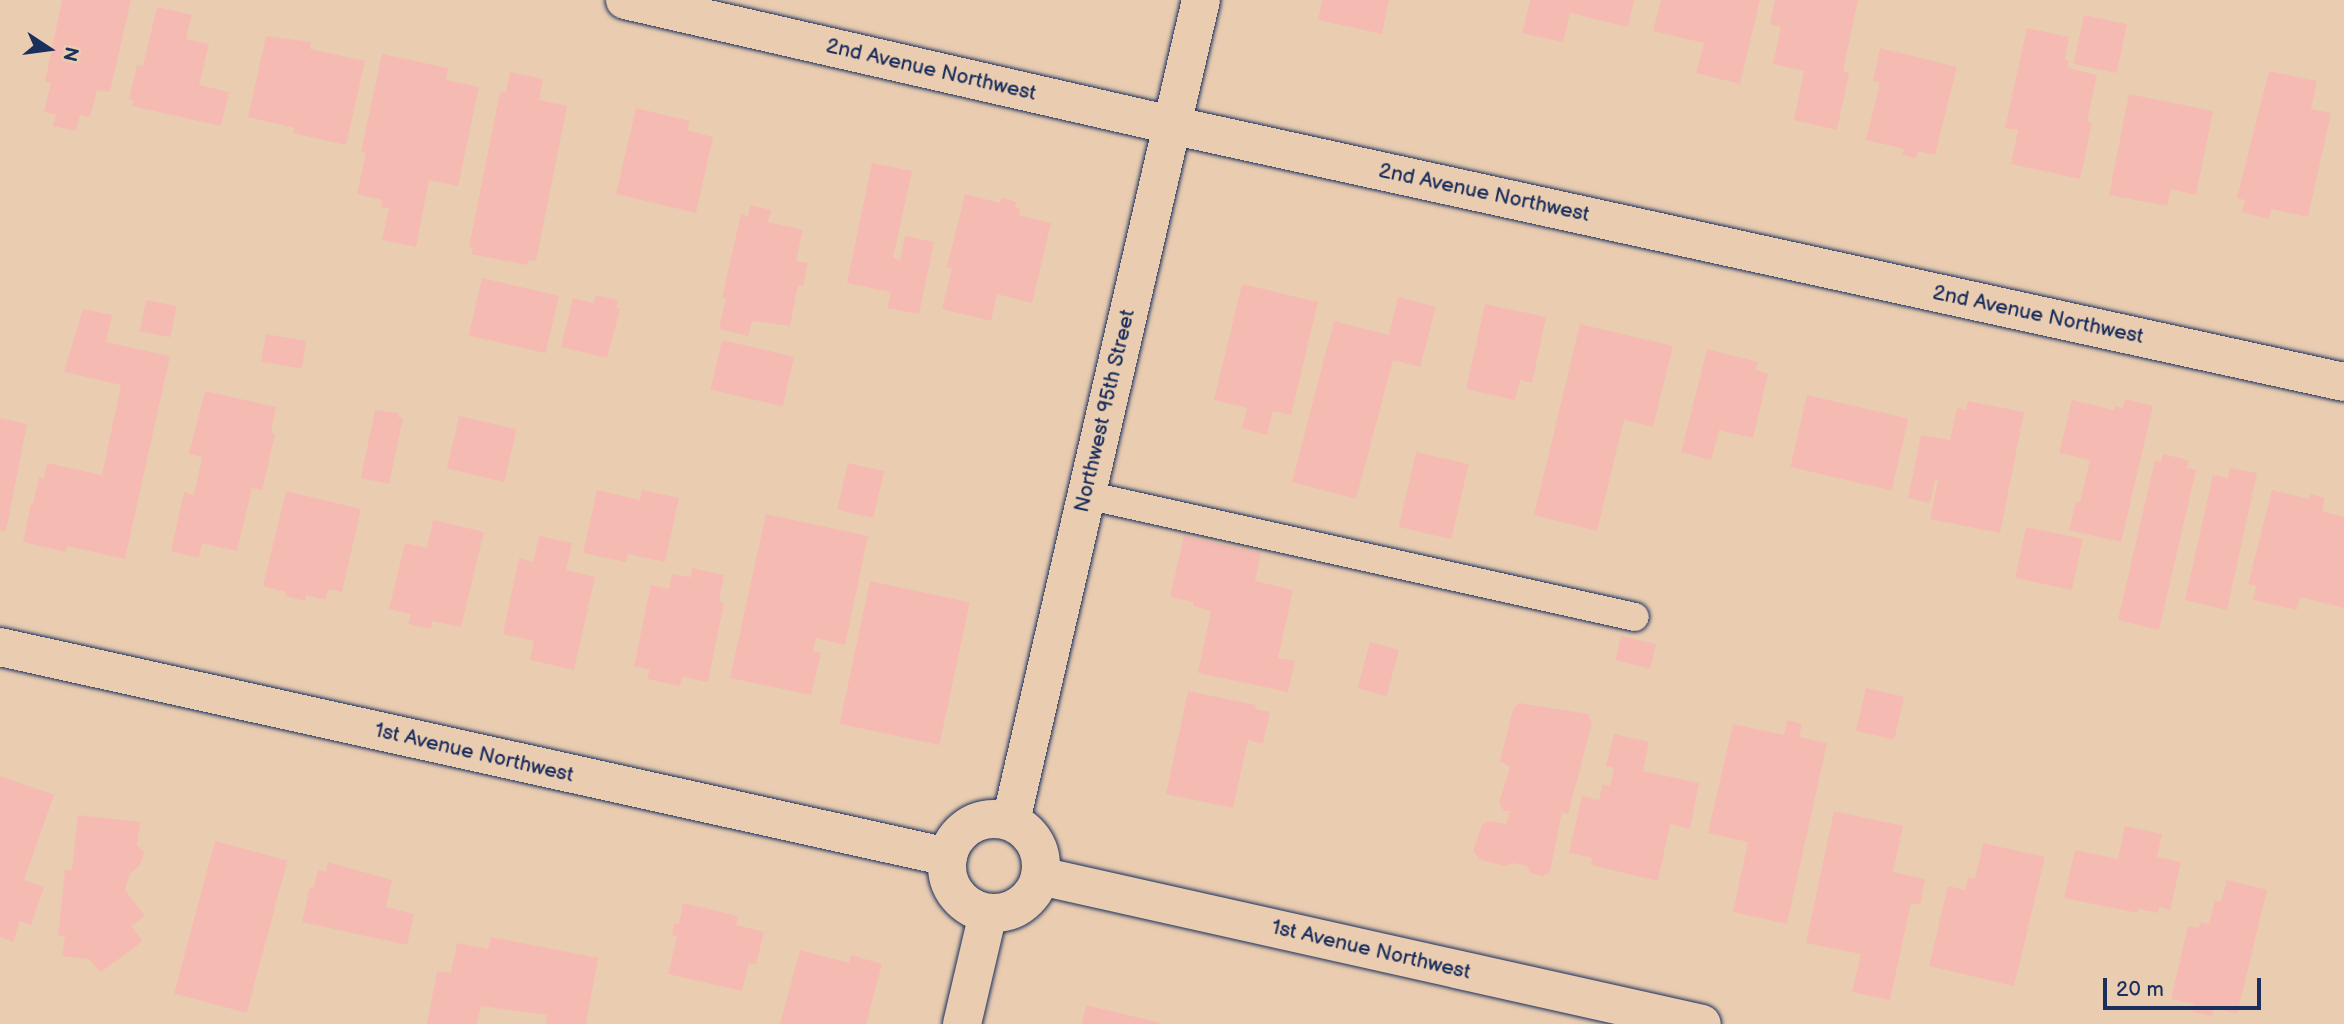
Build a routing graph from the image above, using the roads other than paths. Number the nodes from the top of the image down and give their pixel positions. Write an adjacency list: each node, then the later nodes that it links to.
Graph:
1 (625, 0): 3 (street, 2nd Avenue Northwest)
2 (1201, 0): 3 (street, Northwest 95th Street)
3 (1171, 125): 4 (street, 2nd Avenue Northwest); 5 (street, Northwest 95th Street)
4 (2344, 382)
5 (1086, 495): 6 (lane); 8 (street, Northwest 95th Street)
6 (1635, 617)
7 (0, 647): 9 (street, 1st Avenue Northwest)
8 (1011, 821): 9 (street); 10 (street)
9 (948, 857): 11 (street)
10 (1040, 876): 11 (street); 13 (street, 1st Avenue Northwest)
11 (988, 913): 12 (street)
12 (962, 1024)
13 (1702, 1024)

